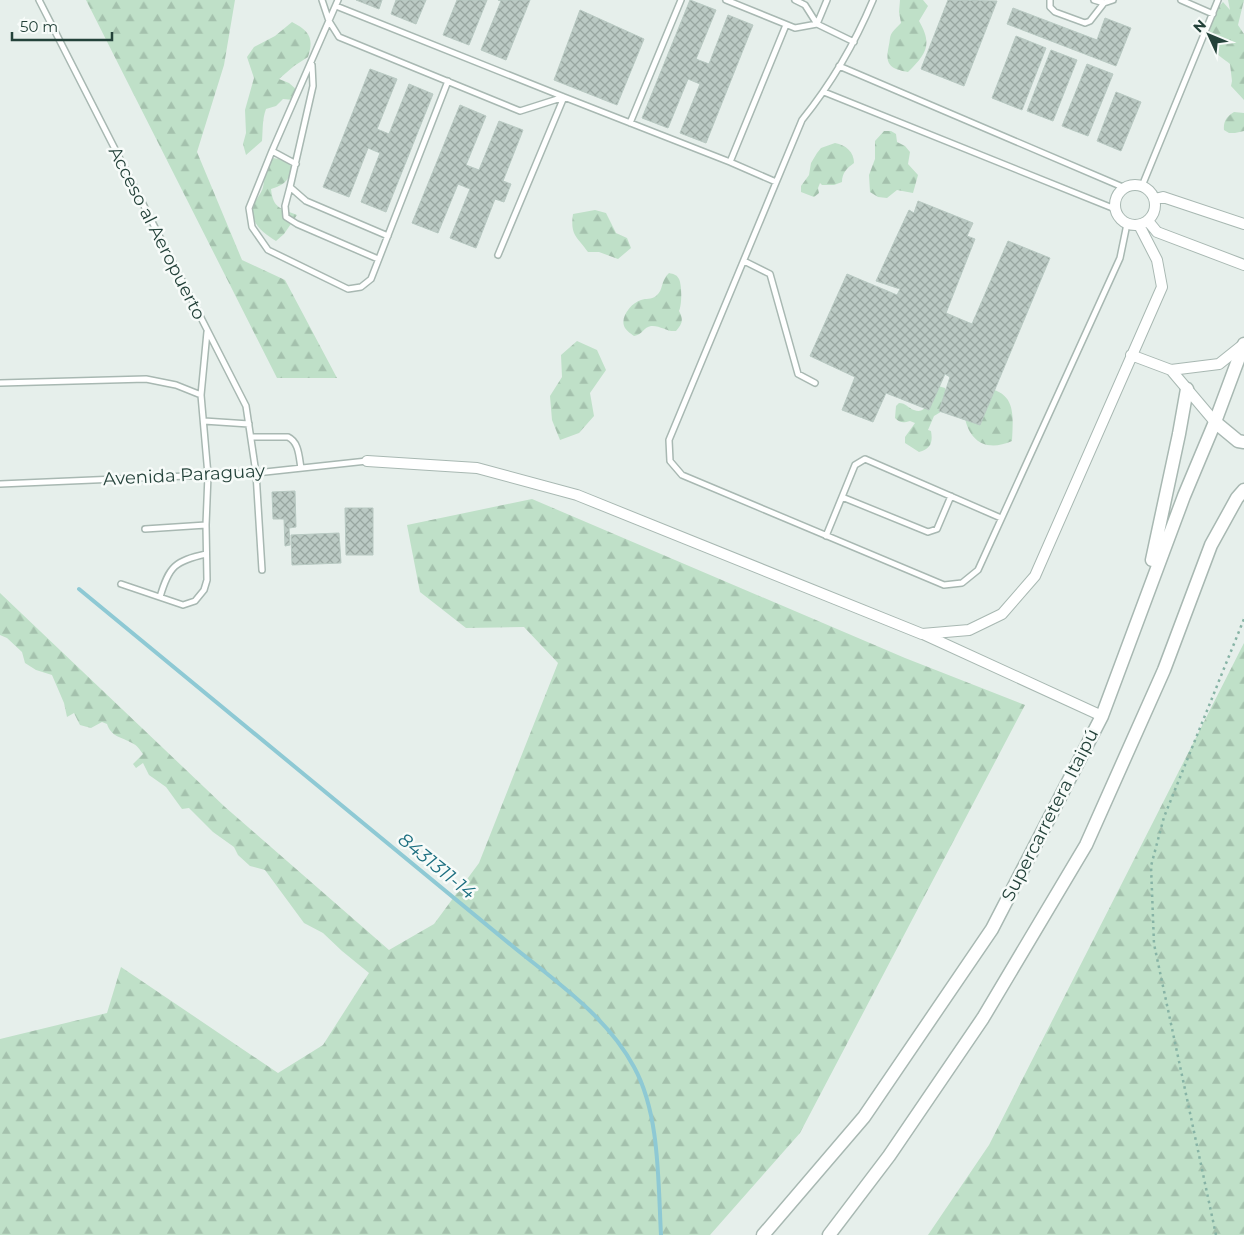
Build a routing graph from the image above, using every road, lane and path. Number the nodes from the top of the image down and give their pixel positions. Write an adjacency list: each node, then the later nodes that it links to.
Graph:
1 (39, 0): 43 (lane, Acceso al Aeropuerto)
2 (322, 0): 16 (lane)
3 (681, 0): 25 (lane)
4 (726, 0): 18 (lane)
5 (795, 0): 17 (lane)
6 (827, 0): 17 (lane)
7 (873, 0): 19 (lane)
8 (1050, 0): 14 (lane)
9 (1094, 0): 14 (lane)
10 (1113, 0): 14 (lane)
11 (1180, 0): 15 (lane)
12 (1218, 0): 15 (lane)
13 (337, 3): 16 (lane); 24 (lane)
14 (1104, 3)
15 (1213, 14): 30 (lane)
16 (329, 21): 20 (lane); 22 (lane)
17 (817, 24): 18 (lane); 19 (lane)
18 (786, 25): 27 (lane)
19 (854, 42): 21 (lane)
20 (312, 62): 26 (lane); 28 (lane)
21 (838, 66): 23 (lane); 32 (lane)
22 (448, 81): 24 (lane); 38 (lane)
23 (824, 92): 29 (lane); 34 (lane)
24 (564, 97): 25 (lane); 39 (lane)
25 (630, 123): 27 (lane)
26 (272, 151): 28 (lane); 40 (lane)
27 (730, 162): 29 (lane)
28 (296, 164): 31 (lane)
29 (776, 182): 41 (lane)
30 (1142, 186): 32 (street); 33 (street)
31 (290, 188): 38 (lane); 40 (lane)
32 (1125, 188): 34 (street)
33 (1154, 199): 35 (street); 37 (street)
34 (1115, 208): 36 (street)
35 (1144, 223): 36 (street); 42 (street); 45 (street)
36 (1127, 224): 64 (lane)
37 (1244, 224)
38 (388, 236): 40 (lane)
39 (498, 255)
40 (378, 259)
41 (744, 261): 48 (lane); 67 (lane)
42 (1244, 265)
43 (207, 332): 50 (lane); 53 (lane, Acceso al Aeropuerto)
44 (1244, 344): 46 (street); 52 (street, Supercarretera Itaipú)
45 (1131, 355): 46 (street); 74 (street)
46 (1171, 370): 49 (street)
47 (0, 383): 50 (lane)
48 (815, 383)
49 (1186, 389): 52 (street); 73 (street)
50 (201, 396): 51 (lane)
51 (204, 421): 53 (lane); 59 (lane)
52 (1216, 422): 55 (street); 73 (street, Supercarretera Itaipú)
53 (249, 424): 54 (lane, Acceso al Aeropuerto)
54 (251, 437): 57 (lane); 58 (lane, Acceso al Aeropuerto)
55 (1244, 442)
56 (367, 461): 57 (lane, Avenida Paraguay); 74 (street)
57 (301, 468): 58 (lane, Avenida Paraguay)
58 (256, 473): 59 (lane, Avenida Paraguay); 69 (lane, Acceso al Aeropuerto)
59 (208, 475): 60 (lane, Avenida Paraguay); 65 (lane)
60 (0, 484)
61 (1244, 490): 77 (street)
62 (951, 496): 63 (lane); 63 (lane); 64 (lane)
63 (842, 497): 67 (lane)
64 (1001, 518): 67 (lane)
65 (206, 525): 66 (lane); 68 (lane)
66 (145, 529)
67 (826, 536)
68 (206, 554): 71 (lane); 71 (lane)
69 (262, 570)
70 (122, 584): 71 (lane)
71 (160, 597)
72 (1244, 619): 78 (path)
73 (1134, 631): 75 (street, Supercarretera Itaipú)
74 (922, 634): 75 (street)
75 (1102, 716): 76 (street, Supercarretera Itaipú)
76 (763, 1235)
77 (829, 1235)
78 (1216, 1235)

